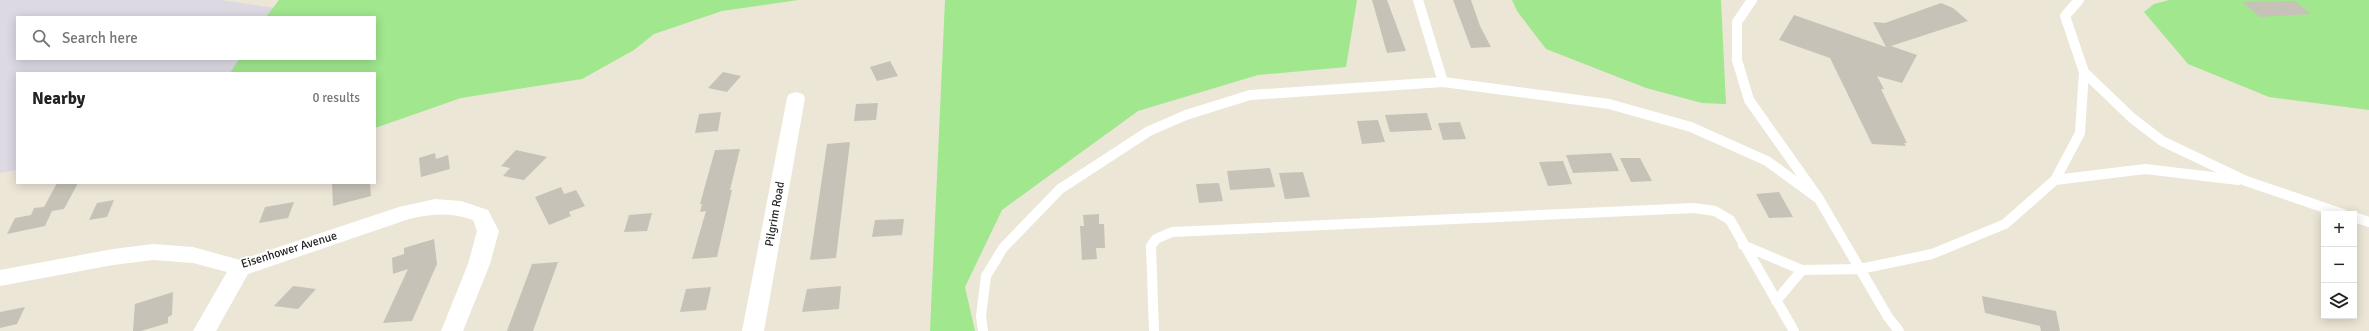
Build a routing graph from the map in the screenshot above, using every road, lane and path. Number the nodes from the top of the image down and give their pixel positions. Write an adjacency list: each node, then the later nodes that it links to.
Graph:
1 (1418, 0): 5 (lane)
2 (1752, 0): 9 (lane)
3 (2079, 0): 4 (lane)
4 (2084, 72): 7 (lane); 8 (lane)
5 (1443, 82): 9 (lane); 22 (lane)
6 (796, 98): 21 (street, Pilgrim Road)
7 (2055, 180): 8 (lane); 15 (lane)
8 (2246, 181): 10 (lane)
9 (1819, 199): 15 (lane)
10 (2335, 211)
11 (2357, 218): 12 (lane)
12 (2369, 222)
13 (1743, 245): 16 (lane); 18 (lane); 23 (lane)
14 (240, 268): 17 (street, Eisenhower Avenue); 19 (street); 20 (street, Eisenhower Avenue)
15 (1860, 269): 16 (lane); 25 (lane)
16 (1802, 270): 18 (lane)
17 (0, 278)
18 (1776, 301): 24 (lane)
19 (204, 331)
20 (452, 331)
21 (753, 331)
22 (983, 331)
23 (1154, 331)
24 (1794, 331)
25 (1899, 331)

